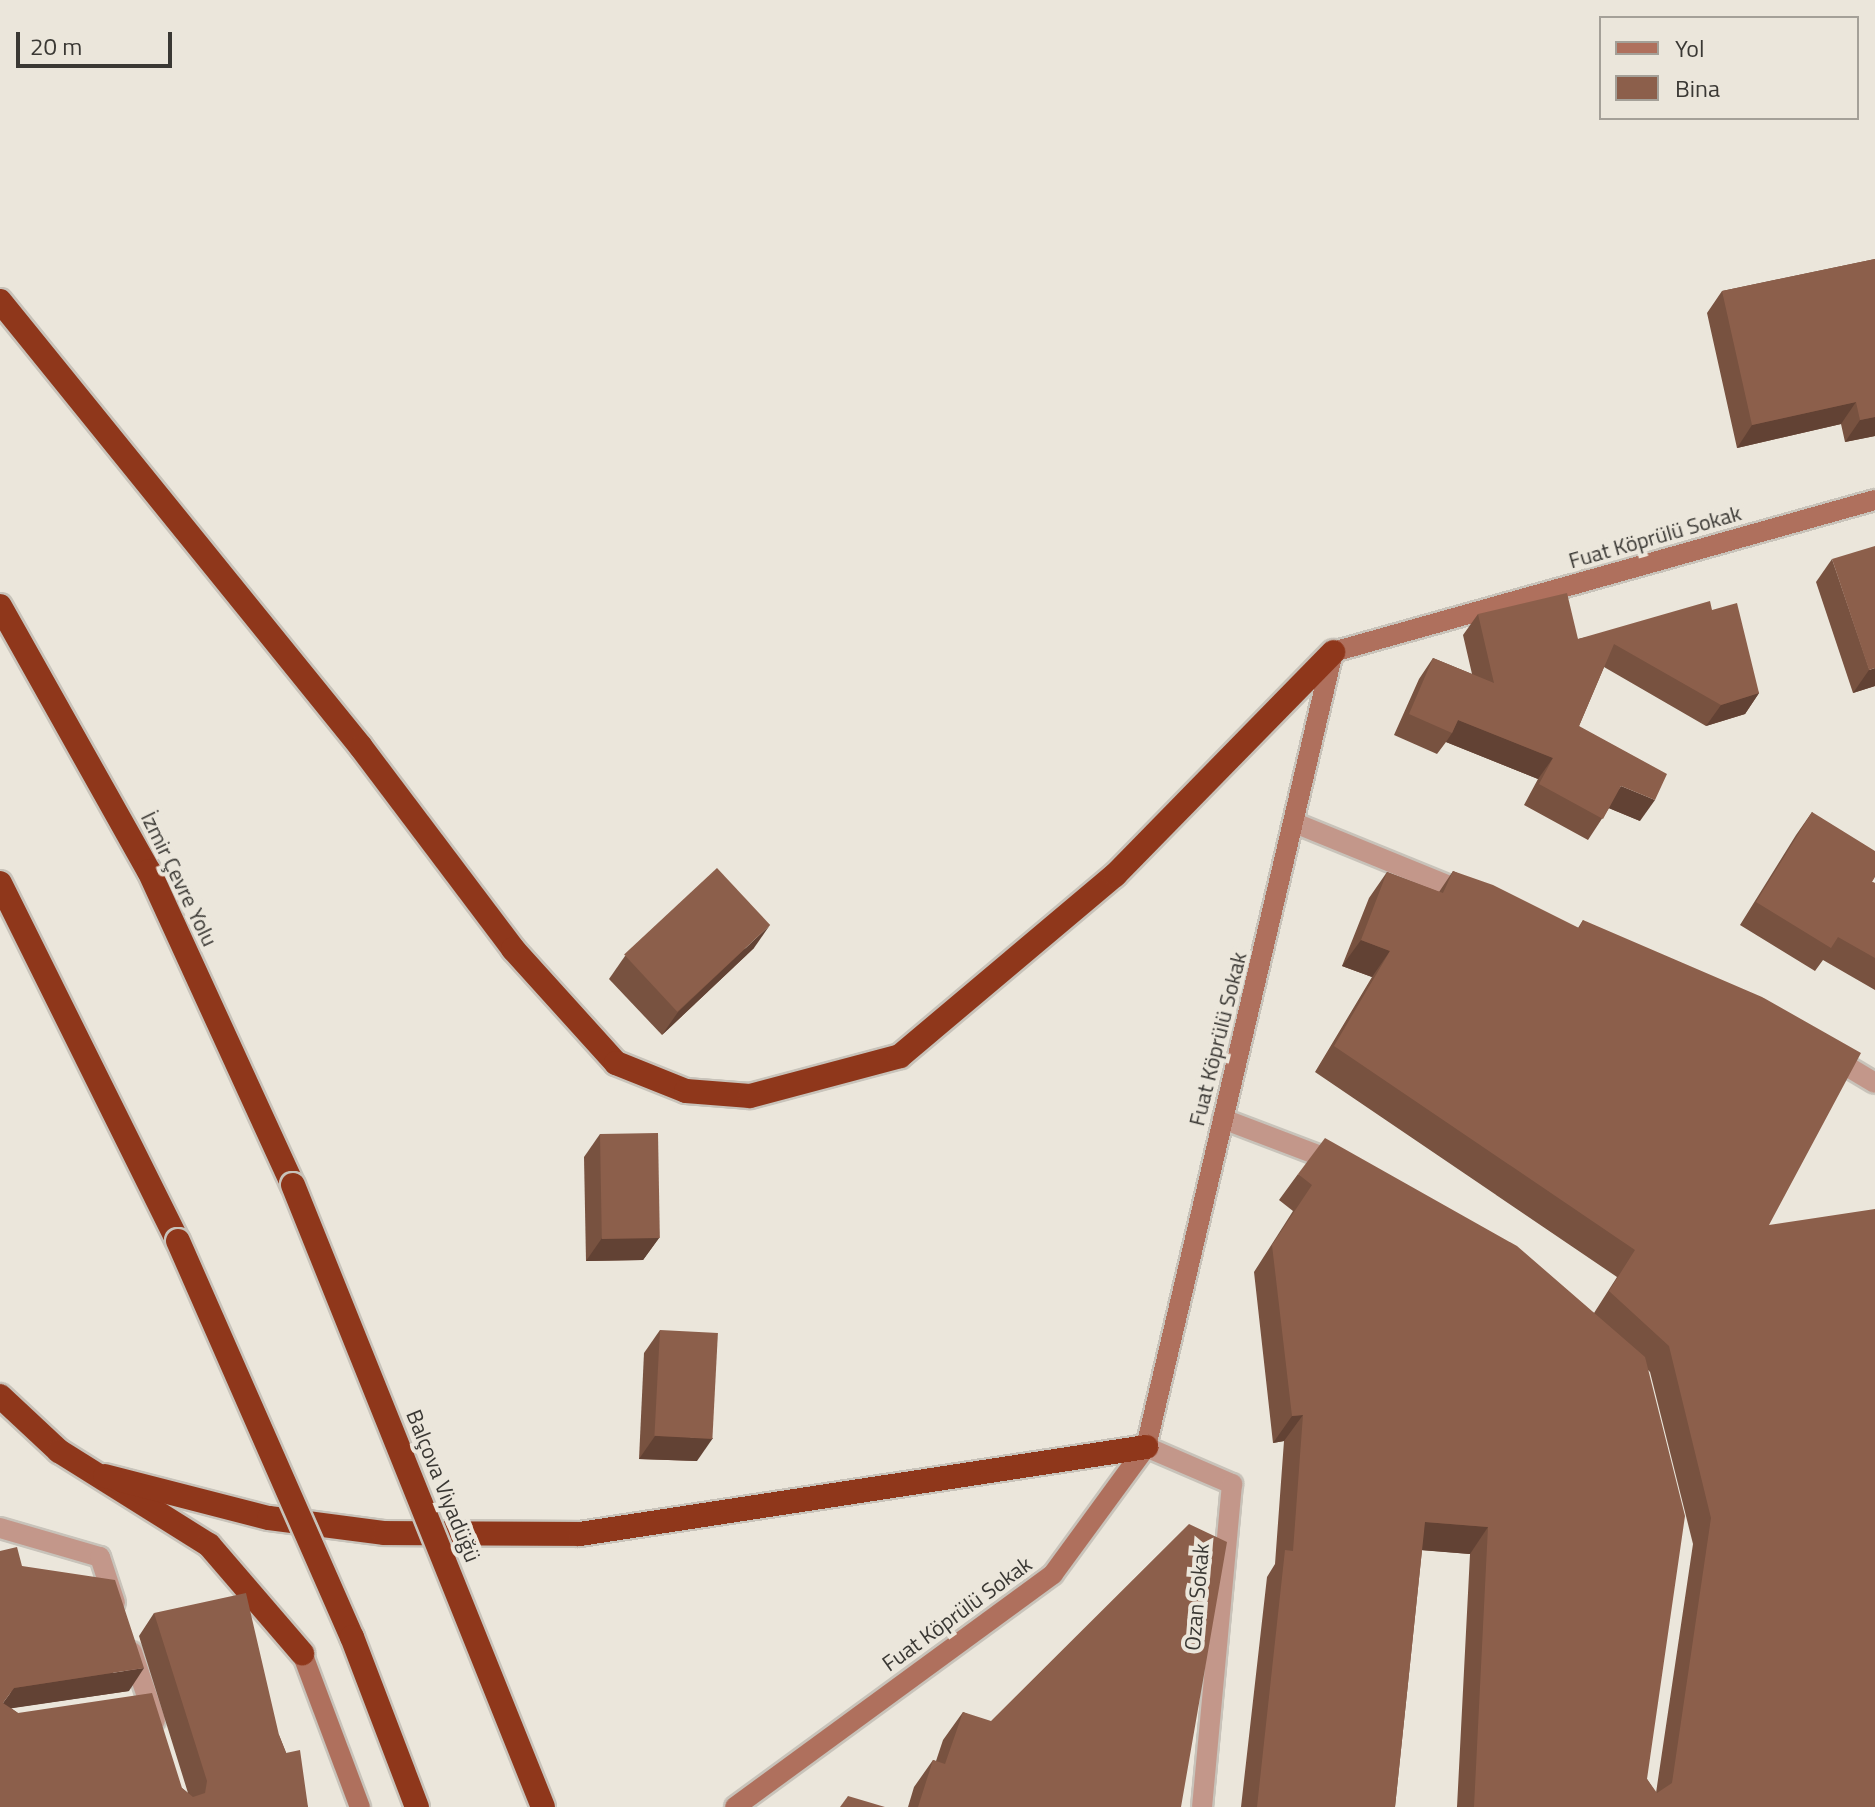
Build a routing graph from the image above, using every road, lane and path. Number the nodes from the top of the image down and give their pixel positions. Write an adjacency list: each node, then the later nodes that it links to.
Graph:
1 (0, 301): 4 (highway)
2 (1875, 500): 4 (main road, Fuat Köprülü Sokak)
3 (0, 606): 12 (highway, İzmir Çevre Yolu)
4 (1333, 652): 5 (main road, Fuat Köprülü Sokak)
5 (1295, 823): 7 (street); 10 (main road, Fuat Köprülü Sokak)
6 (0, 883): 22 (highway, bridge)
7 (1498, 905)
8 (1809, 1044): 9 (street)
9 (1875, 1083)
10 (1223, 1119): 11 (street); 14 (main road, Fuat Köprülü Sokak)
11 (1363, 1177)
12 (293, 1185): 23 (highway, Balçova Viyadüğü, bridge)
13 (0, 1396): 15 (highway)
14 (1146, 1447): 15 (highway); 24 (main road, Fuat Köprülü Sokak); 25 (street, Ozan Sokak)
15 (105, 1476): 17 (highway)
16 (0, 1528): 18 (street)
17 (302, 1653): 21 (main road)
18 (149, 1701): 19 (street); 20 (street)
19 (119, 1705)
20 (162, 1746)
21 (360, 1807)
22 (417, 1807)
23 (543, 1807)
24 (735, 1807)
25 (1202, 1807)

